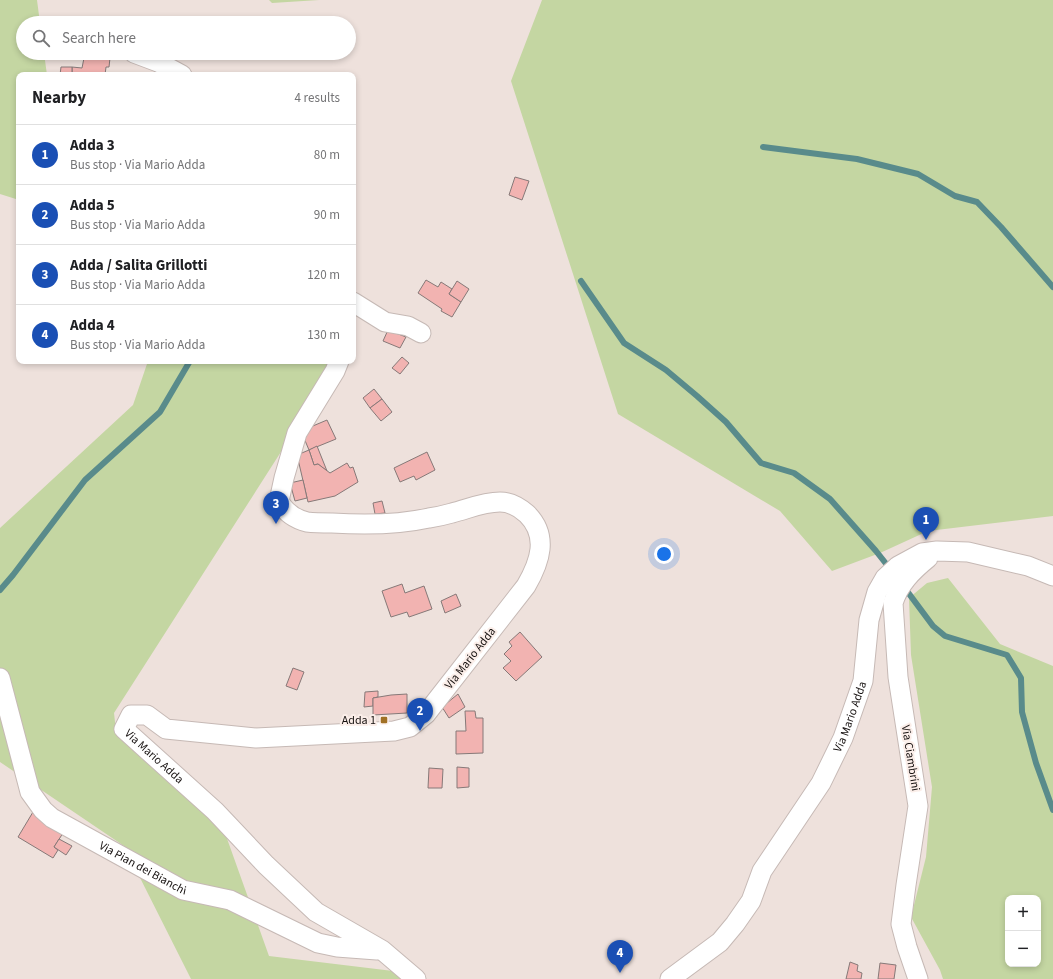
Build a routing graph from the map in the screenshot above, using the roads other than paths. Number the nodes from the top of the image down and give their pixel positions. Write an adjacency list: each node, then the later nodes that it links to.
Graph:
1 (153, 60): 2 (street)
2 (176, 72)
3 (356, 304): 4 (street)
4 (421, 333)
5 (337, 364): 9 (street, Via Mario Adda)
6 (937, 551): 7 (street, Via Mario Adda); 11 (street, Via Mario Adda); 12 (street, Via Ciambrini)
7 (1053, 576)
8 (0, 678): 9 (street, Via Pian dei Bianchi)
9 (382, 950): 10 (street, Via Mario Adda)
10 (416, 979)
11 (670, 979)
12 (918, 979)

